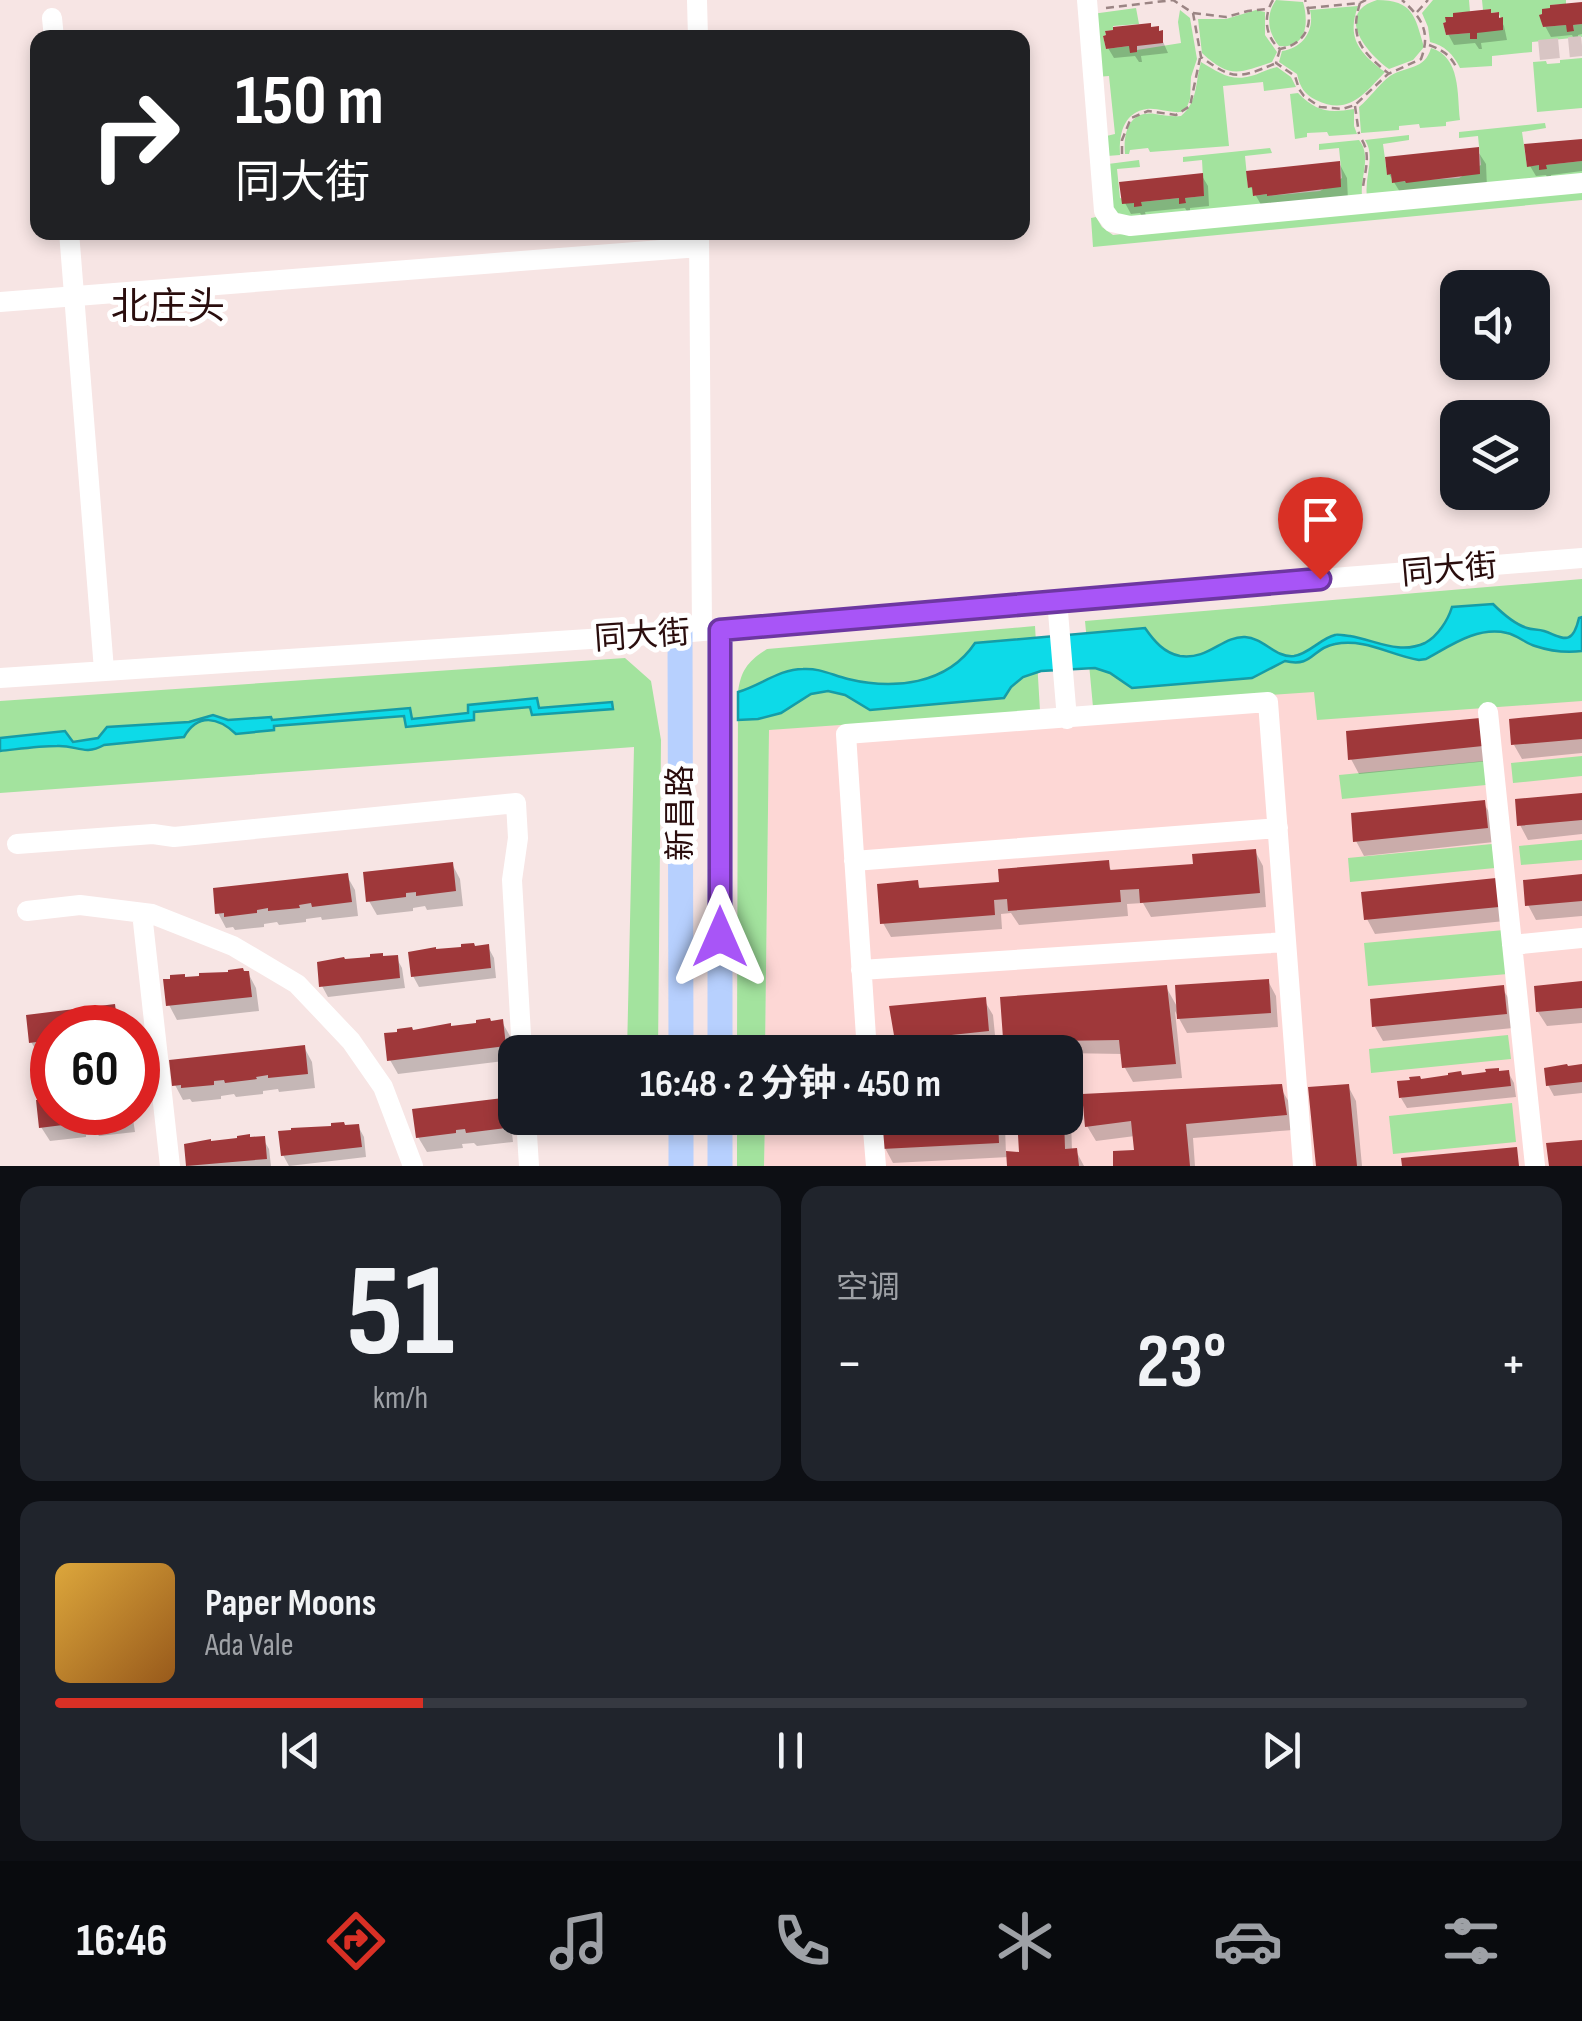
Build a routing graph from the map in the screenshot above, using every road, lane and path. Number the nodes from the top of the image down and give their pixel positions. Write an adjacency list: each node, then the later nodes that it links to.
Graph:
1 (697, 0): 13 (street)
2 (1273, 0): 10 (path)
3 (1305, 0): 9 (path)
4 (1366, 0): 7 (path)
5 (1402, 0): 12 (path)
6 (1428, 0): 12 (path)
7 (1360, 3): 9 (path); 19 (path)
8 (1087, 5): 11 (path); 25 (street)
9 (1308, 8): 15 (path)
10 (1268, 9): 11 (path); 15 (path)
11 (1193, 13): 16 (path)
12 (1416, 13): 14 (path)
13 (698, 30)
14 (1427, 44): 18 (path); 19 (path)
15 (1280, 49): 17 (path)
16 (1201, 57): 17 (path); 23 (path)
17 (1276, 63): 20 (path)
18 (1456, 68)
19 (1390, 74): 20 (path)
20 (1356, 105): 21 (path)
21 (1359, 134)
22 (1362, 140): 25 (path)
23 (1122, 154)
24 (1582, 183): 25 (street)
25 (1364, 204)
26 (70, 240): 28 (street)
27 (699, 240): 28 (street); 32 (street, 新昌路)
28 (74, 296): 29 (street); 33 (street)
29 (0, 302)
30 (1582, 558): 31 (street, 同大街)
31 (1057, 600): 32 (street, 同大街); 36 (street)
32 (701, 631): 33 (street, 同大街); 47 (main road, 新昌路); 48 (main road, 新昌路)
33 (104, 670): 34 (street, 同大街)
34 (0, 678)
35 (1488, 712): 44 (street)
36 (1067, 719): 37 (street); 39 (street)
37 (1278, 828): 39 (street); 43 (street)
38 (17, 844): 46 (street)
39 (854, 861): 45 (street)
40 (27, 911): 41 (street)
41 (142, 913): 54 (street); 55 (street)
42 (1582, 938): 44 (street)
43 (1286, 942): 45 (street); 60 (street)
44 (1512, 945): 61 (street)
45 (860, 970): 49 (street)
46 (521, 1035)
47 (682, 1035)
48 (719, 1035)
49 (866, 1035)
50 (527, 1135): 56 (street)
51 (681, 1135): 57 (main road)
52 (720, 1135): 58 (main road)
53 (873, 1135): 59 (street)
54 (170, 1166)
55 (414, 1166)
56 (529, 1166)
57 (682, 1166)
58 (720, 1166)
59 (876, 1166)
60 (1303, 1166)
61 (1535, 1166)

